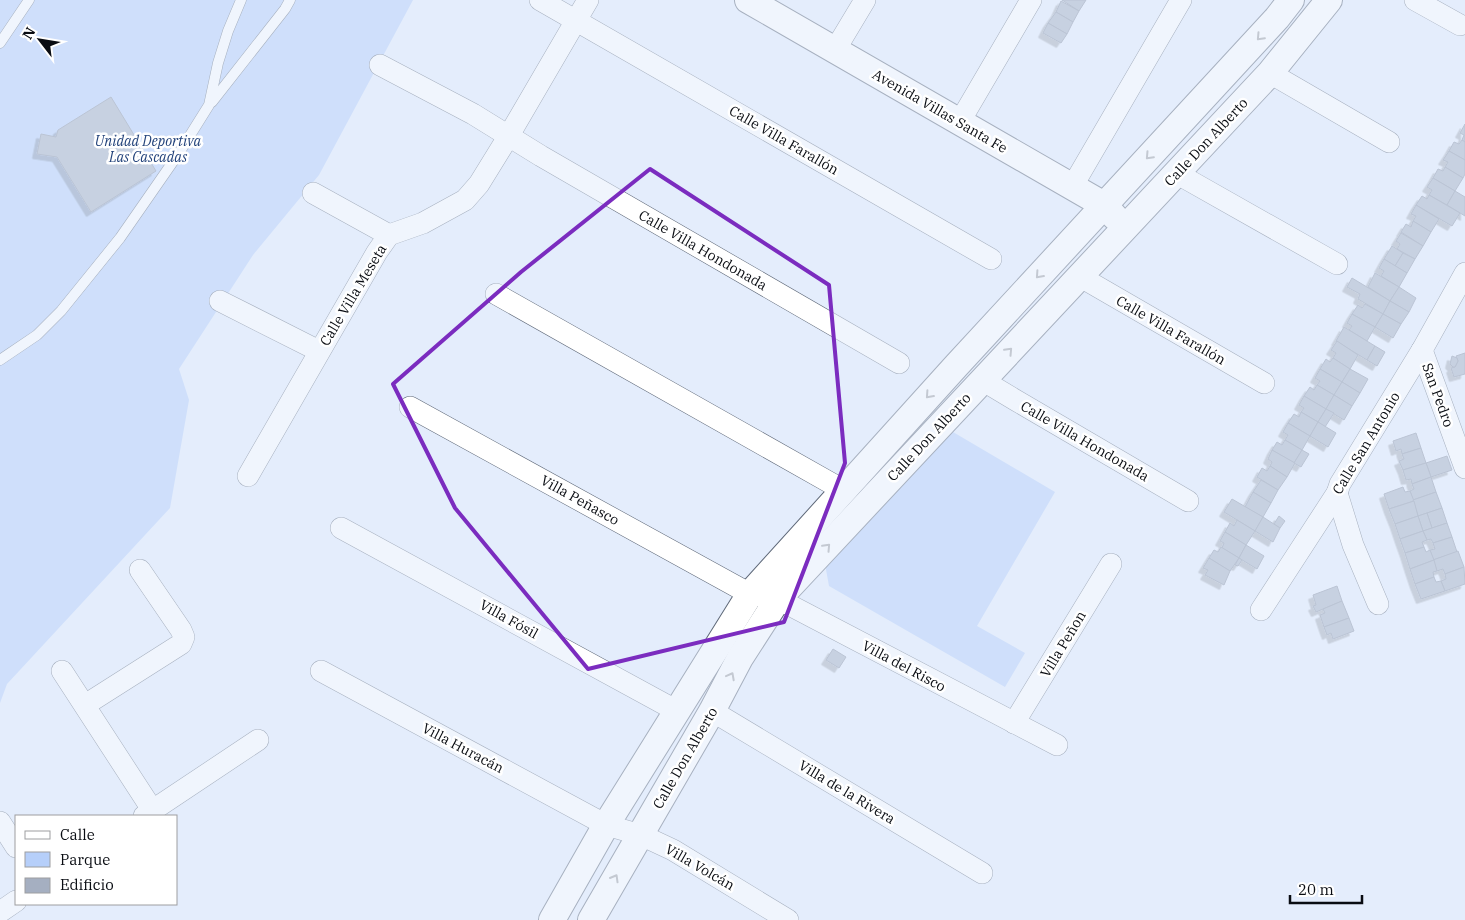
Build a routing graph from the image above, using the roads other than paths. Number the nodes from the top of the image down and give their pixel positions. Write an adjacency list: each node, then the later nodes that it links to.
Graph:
1 (29, 0): 15 (lane)
2 (241, 0): 19 (lane)
3 (290, 0): 19 (lane)
4 (540, 0): 13 (street, Calle Villa Farallón)
5 (588, 0): 13 (street, Calle Villa Meseta)
6 (748, 0): 16 (street, Avenida Villas Santa Fe)
7 (865, 0): 16 (street)
8 (1031, 0): 20 (street)
9 (1181, 0): 24 (street)
10 (1291, 0): 26 (street, Calle Don Alberto, one-way to 26)
11 (1329, 0): 18 (street, Calle Don Alberto)
12 (1415, 0): 14 (street)
13 (576, 21): 21 (street, Calle Villa Meseta); 29 (street, Calle Villa Farallón)
14 (1460, 25)
15 (0, 43)
16 (835, 50): 20 (street, Avenida Villas Santa Fe)
17 (380, 65): 21 (street, Calle Villa Hondonada)
18 (1270, 73): 22 (street); 23 (street, Calle Don Alberto)
19 (210, 105): 37 (lane)
20 (959, 123): 24 (street, Avenida Villas Santa Fe)
21 (508, 137): 28 (street, Calle Villa Meseta); 38 (street, Calle Villa Hondonada)
22 (1389, 142)
23 (1176, 173): 27 (street, Calle Don Alberto); 30 (street)
24 (1072, 187): 26 (street, Avenida Villas Santa Fe)
25 (313, 193): 28 (street)
26 (1104, 205): 27 (street, Avenida Villas Santa Fe); 45 (street, Calle Don Alberto, one-way to 45)
27 (1126, 228): 32 (street, Calle Don Alberto)
28 (389, 235): 36 (street, Calle Villa Meseta)
29 (991, 259)
30 (1337, 264)
31 (1465, 273): 35 (street, Calle San Antonio)
32 (1079, 276): 40 (street, Calle Don Alberto, one-way to 32); 41 (street, Calle Villa Farallón)
33 (496, 294): 45 (street)
34 (220, 302): 36 (street)
35 (1422, 350): 43 (street, San Pedro); 46 (street, Calle San Antonio)
36 (319, 352): 44 (street, Calle Villa Meseta)
37 (4, 358): 39 (lane)
38 (899, 363)
39 (0, 366)
40 (982, 380): 47 (street, Calle Villa Hondonada); 52 (street, Calle Don Alberto, one-way to 40)
41 (1264, 383)
42 (410, 407): 51 (street, Villa Peñasco)
43 (1465, 468)
44 (248, 476)
45 (844, 490): 51 (street, Calle Don Alberto)
46 (1337, 494): 53 (street); 54 (street, Calle San Antonio)
47 (1188, 501)
48 (341, 528): 58 (street, Villa Fósil)
49 (1111, 564): 60 (street, Villa Peñon)
50 (140, 570): 57 (street)
51 (750, 594): 52 (street, Villa del Risco); 58 (street, Calle Don Alberto)
52 (778, 599): 59 (street, Calle Don Alberto, one-way to 52); 60 (street, Villa del Risco)
53 (1378, 604)
54 (1261, 610)
55 (62, 671): 57 (street)
56 (321, 671): 65 (street, Villa Huracán)
57 (85, 705): 63 (street)
58 (677, 711): 65 (street, Calle Don Alberto)
59 (712, 711): 66 (street, Calle Don Alberto); 68 (street, Villa de la Rivera)
60 (1014, 723): 62 (street, Villa del Risco)
61 (258, 740): 63 (street)
62 (1056, 744)
63 (148, 814)
64 (0, 822): 67 (street)
65 (606, 825): 66 (street, Villa Volcán); 71 (street, Calle Don Alberto)
66 (641, 835): 72 (street, Calle Don Alberto, one-way to 66); 73 (street, Villa Volcán)
67 (15, 845)
68 (982, 872)
69 (15, 902): 70 (street)
70 (0, 912)
71 (552, 920)
72 (590, 920)
73 (788, 920)

